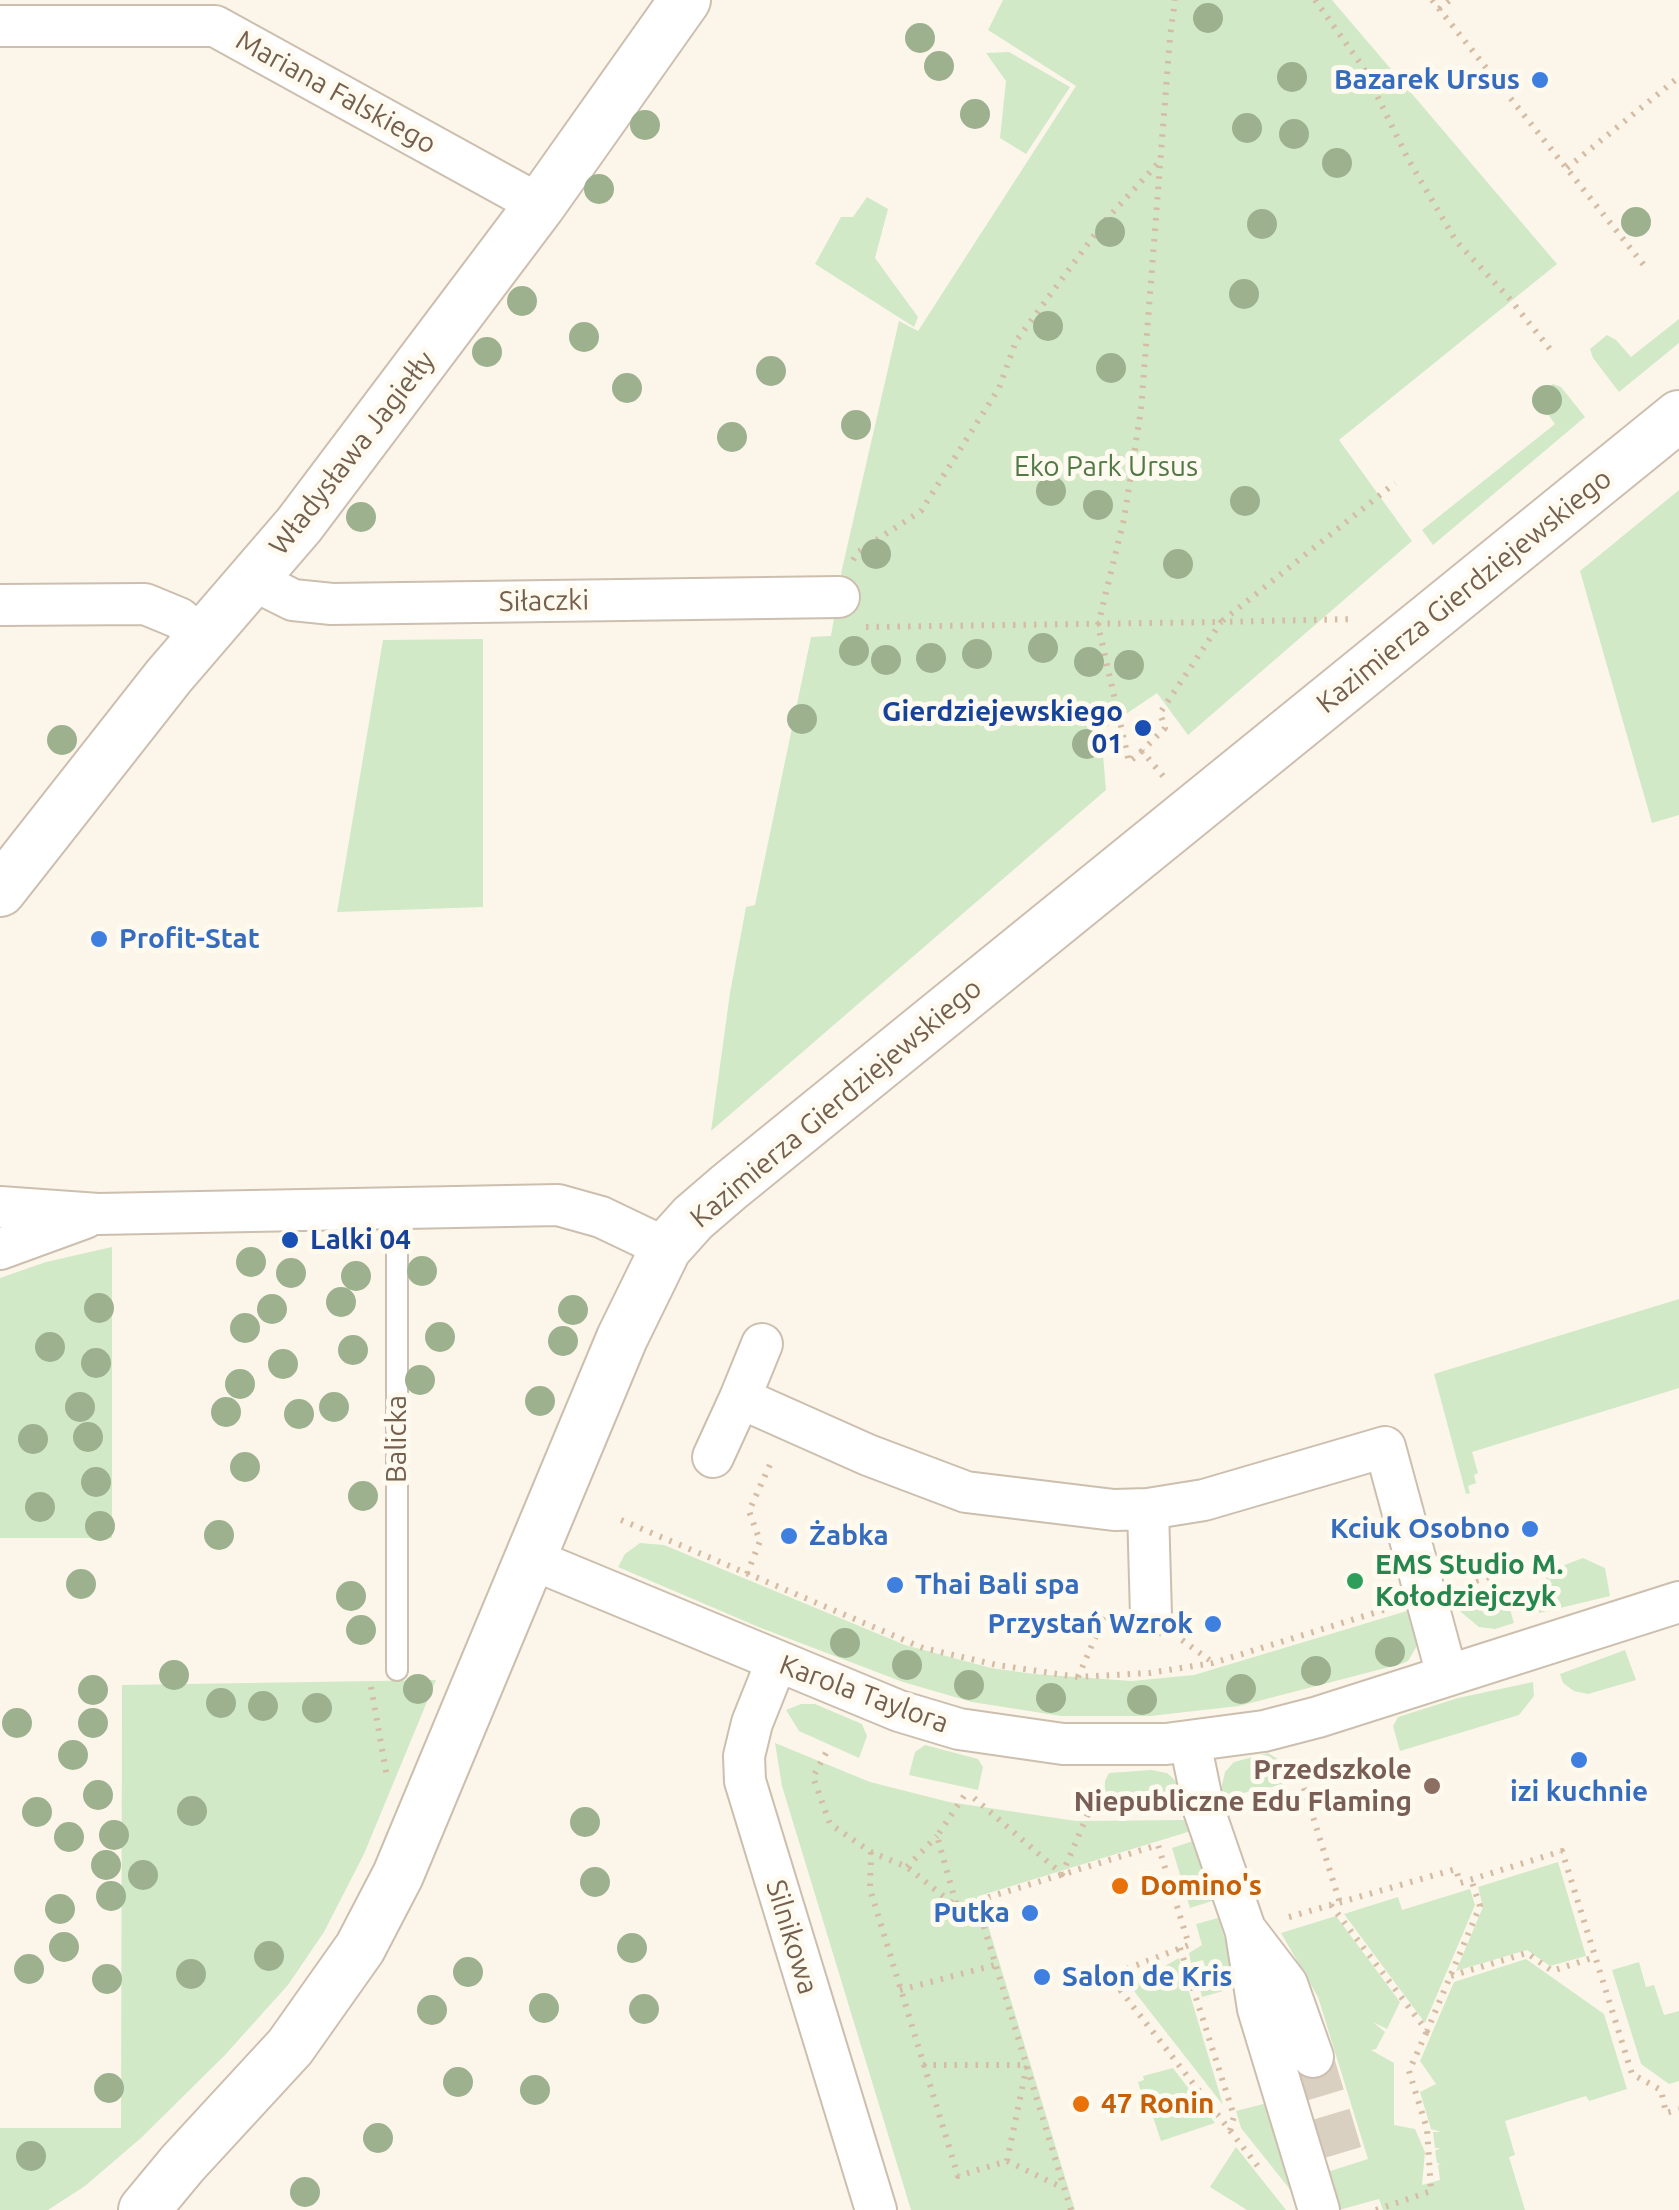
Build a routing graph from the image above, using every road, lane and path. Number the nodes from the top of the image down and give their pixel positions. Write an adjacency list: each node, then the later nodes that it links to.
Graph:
1 (684, 0): 12 (street, Władysława Jagiełły)
2 (1175, 0): 10 (path)
3 (1315, 0): 14 (path)
4 (1432, 0): 6 (path)
5 (1450, 0): 6 (path)
6 (1439, 9): 11 (path)
7 (210, 13): 8 (street, Mariana Falskiego); 12 (street, Mariana Falskiego)
8 (0, 26)
9 (1679, 76): 11 (path)
10 (1160, 161): 18 (path); 22 (path)
11 (1566, 168): 13 (path)
12 (540, 205): 17 (street, Władysława Jagiełły)
13 (1647, 269)
14 (1550, 348)
15 (1679, 416): 30 (street, Kazimierza Gierdziejewskiego)
16 (1395, 482): 21 (path)
17 (253, 580): 18 (street, Siłaczki); 23 (street, Władysława Jagiełły)
18 (848, 599): 22 (path)
19 (0, 605): 23 (street)
20 (1358, 620): 21 (path)
21 (1221, 622): 22 (path); 24 (path)
22 (1098, 624): 24 (path)
23 (202, 637): 26 (street, Władysława Jagiełły)
24 (1142, 752): 25 (path)
25 (1164, 777)
26 (0, 891)
27 (0, 1207): 29 (street)
28 (398, 1208): 29 (street); 30 (street); 45 (lane, Balicka)
29 (98, 1214): 31 (street)
30 (666, 1248): 38 (street, Kazimierza Gierdziejewskiego)
31 (0, 1250)
32 (762, 1344): 33 (street)
33 (740, 1398): 34 (street); 35 (street)
34 (789, 1420): 36 (street); 40 (path)
35 (714, 1457)
36 (1148, 1509): 41 (street); 43 (street)
37 (620, 1520): 40 (path)
38 (529, 1558): 44 (street, Karola Taylora); 76 (street, Kazimierza Gierdziejewskiego)
39 (1512, 1570): 41 (path)
40 (747, 1574): 41 (path)
41 (1426, 1597): 46 (street)
42 (1679, 1602): 46 (street, Karola Taylora)
43 (1151, 1616)
44 (776, 1663): 48 (street, Karola Taylora); 81 (street, Silnikowa)
45 (397, 1670)
46 (1447, 1675): 48 (street, Karola Taylora)
47 (372, 1684): 50 (path)
48 (1190, 1742): 63 (street)
49 (826, 1753): 56 (path)
50 (389, 1786)
51 (1304, 1788): 61 (path)
52 (964, 1796): 55 (path)
53 (974, 1798): 58 (path)
54 (1088, 1814): 58 (path)
55 (937, 1836): 57 (path); 62 (path)
56 (871, 1852): 57 (path); 68 (path)
57 (907, 1867): 62 (path)
58 (1062, 1874): 60 (path); 64 (path)
59 (1471, 1879): 61 (path); 65 (path); 67 (path)
60 (976, 1901): 62 (path); 66 (path)
61 (1336, 1904): 63 (path); 69 (path)
62 (957, 1907)
63 (1245, 1930): 70 (street); 83 (street)
64 (1180, 1948): 74 (path); 74 (path)
65 (1595, 1957): 67 (path); 73 (path)
66 (996, 1965): 68 (path); 72 (path)
67 (1450, 1977): 69 (path)
68 (900, 1990): 71 (path)
69 (1427, 2032): 84 (path)
70 (1312, 2057)
71 (923, 2065): 72 (path); 75 (path)
72 (1026, 2065): 75 (path); 78 (path)
73 (1679, 2109)
74 (1230, 2131): 77 (path)
75 (1006, 2161): 78 (path)
76 (182, 2163): 79 (street, Kazimierza Gierdziejewskiego); 80 (street, Kazimierza Gierdziejewskiego)
77 (1261, 2170)
78 (1064, 2189): 82 (path)
79 (105, 2210)
80 (144, 2210)
81 (876, 2210)
82 (1071, 2210)
83 (1318, 2210)
84 (1376, 2210)

